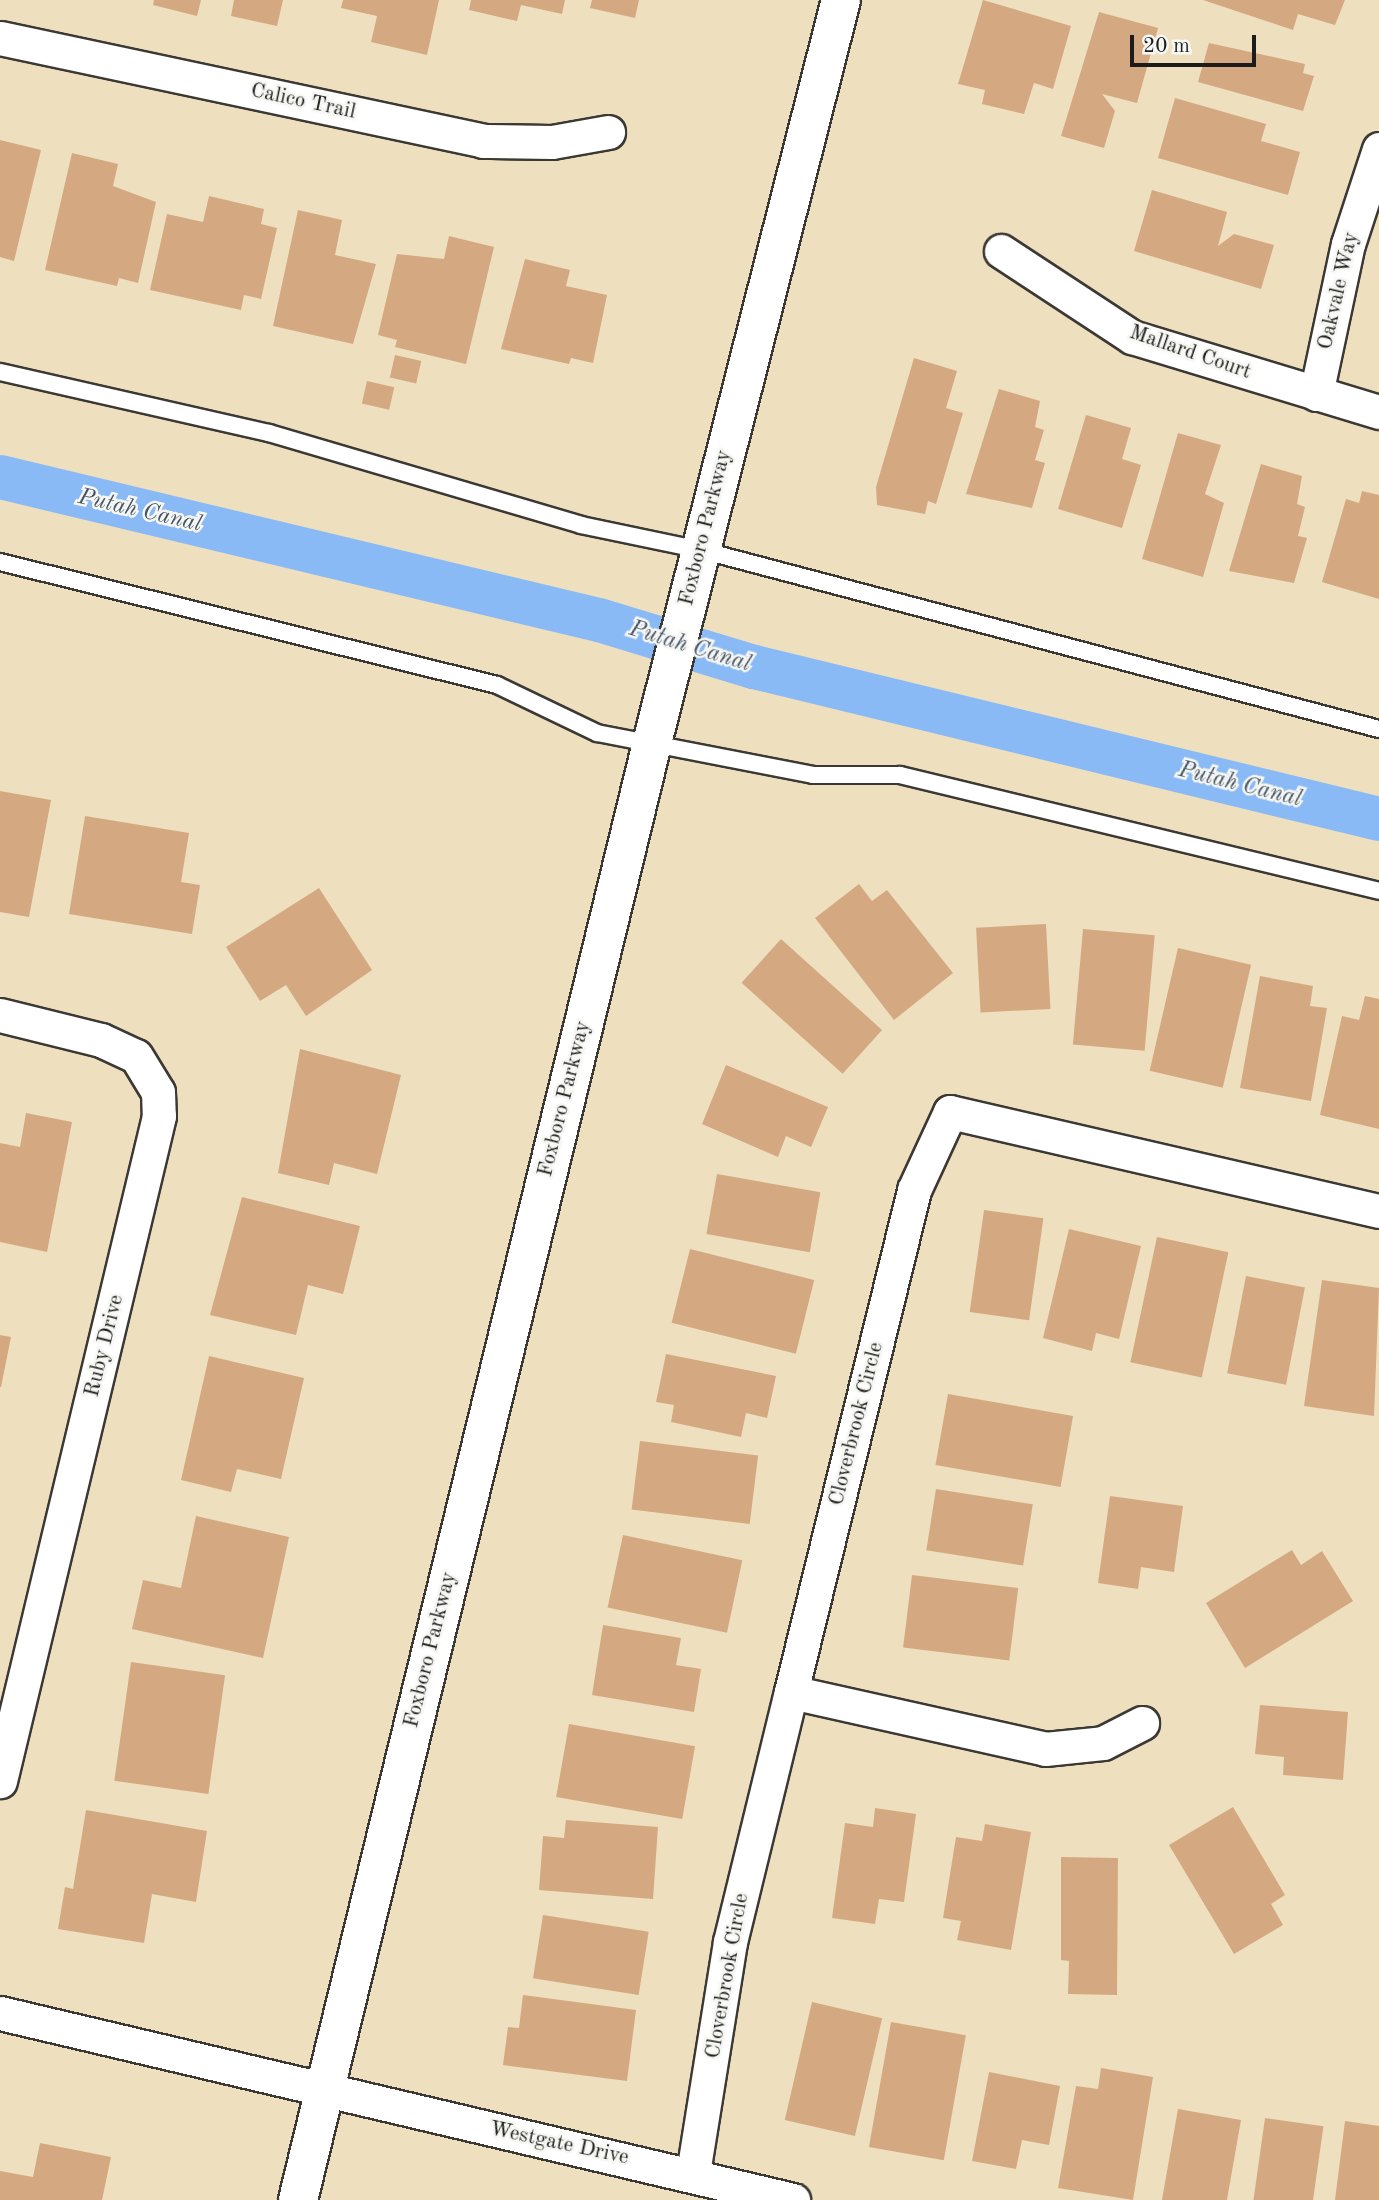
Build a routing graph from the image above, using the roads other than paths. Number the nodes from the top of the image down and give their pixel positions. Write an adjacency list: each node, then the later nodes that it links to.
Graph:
1 (841, 0): 9 (main road, Foxboro Parkway)
2 (0, 38): 3 (street, Calico Trail)
3 (608, 132)
4 (1379, 149): 7 (street, Oakvale Way)
5 (1001, 250): 7 (street, Mallard Court)
6 (0, 372): 9 (lane)
7 (1316, 394): 8 (street, Mallard Court)
8 (1379, 412)
9 (701, 550): 11 (lane); 12 (main road, Foxboro Parkway)
10 (0, 562): 12 (lane)
11 (1379, 729)
12 (652, 743): 13 (lane); 20 (main road, Foxboro Parkway)
13 (1379, 891)
14 (0, 1015): 18 (street, Ruby Drive)
15 (1379, 1211): 16 (street, Cloverbrook Circle)
16 (791, 1692): 17 (street); 21 (street, Cloverbrook Circle)
17 (1142, 1723)
18 (0, 1780)
19 (0, 2013): 20 (street, Westgate Drive)
20 (325, 2092): 21 (street, Westgate Drive); 22 (main road, Foxboro Parkway)
21 (693, 2173): 23 (street, Westgate Drive)
22 (298, 2200)
23 (793, 2200)

